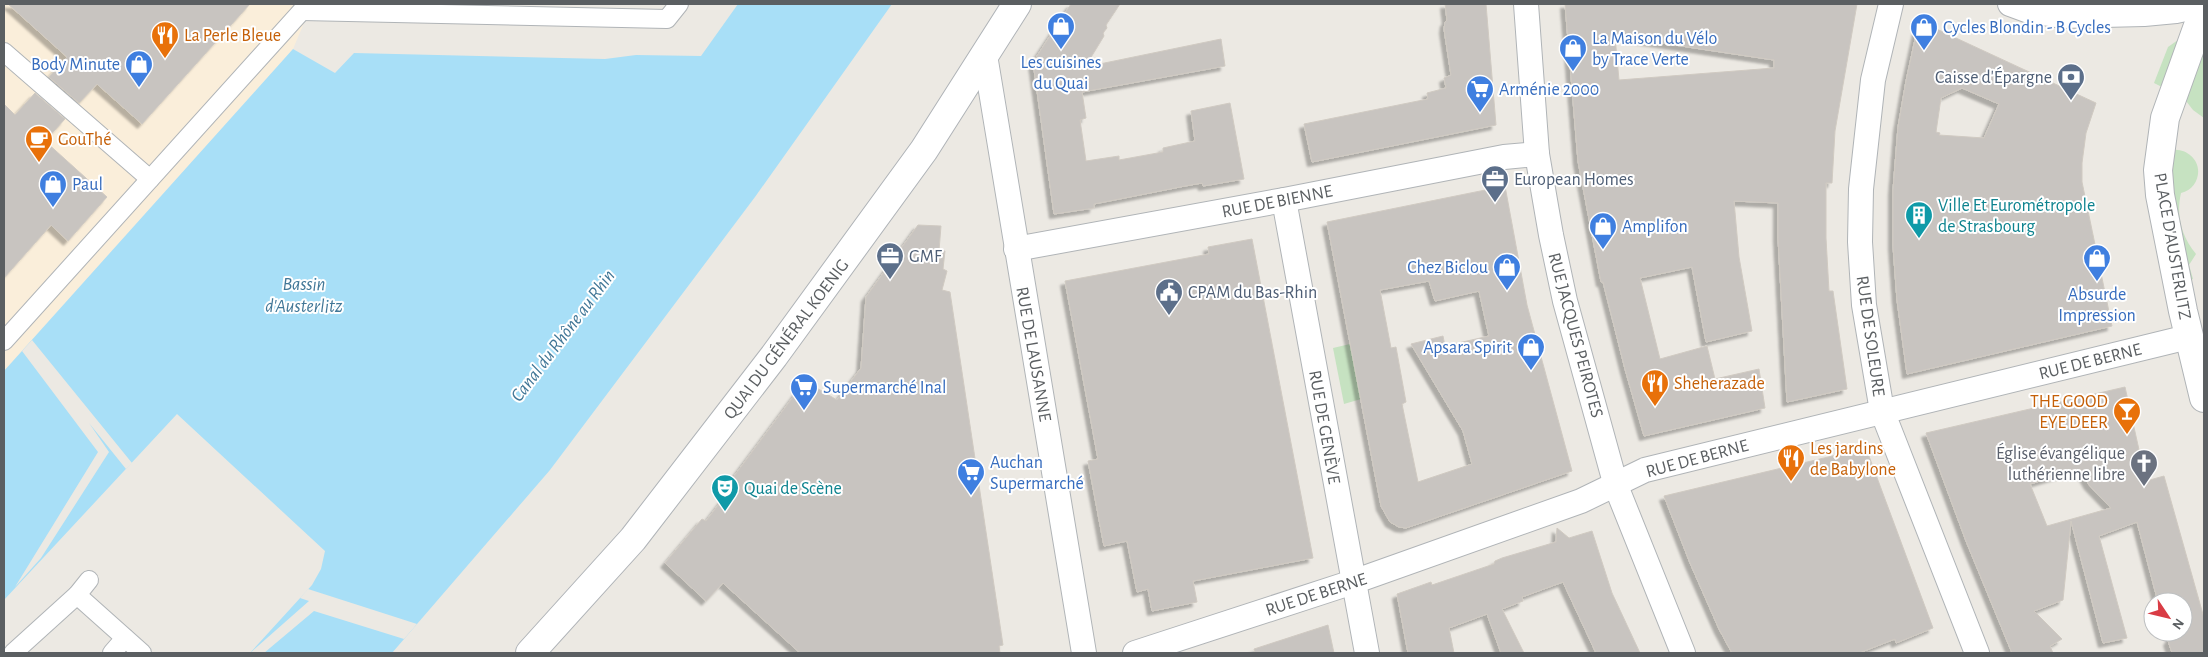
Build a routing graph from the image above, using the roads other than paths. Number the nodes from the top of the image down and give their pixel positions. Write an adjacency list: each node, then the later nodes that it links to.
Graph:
1 (679, 4): 7 (street)
2 (1016, 4): 9 (main road, QUAI DU GÉNÉRAL KOENIG)
3 (1526, 4): 10 (street, RUE JACQUES PEIROTES)
4 (1891, 4): 17 (street, RUE DE SOLEURE)
5 (2010, 4): 6 (street)
6 (2204, 7): 14 (main road, PLACE D'AUSTERLITZ)
7 (305, 8): 11 (street)
8 (4, 52): 11 (street)
9 (985, 55): 13 (street, RUE DE LAUSANNE); 26 (main road, QUAI DU GÉNÉRAL KOENIG)
10 (1537, 154): 12 (street, RUE DE BIENNE); 18 (street, RUE JACQUES PEIROTES)
11 (150, 179): 15 (street)
12 (1284, 200): 13 (street, RUE DE BIENNE); 20 (street, RUE DE GENÈVE)
13 (1016, 249): 27 (street, RUE DE LAUSANNE)
14 (2188, 337): 16 (main road, PLACE D'AUSTERLITZ); 17 (street, RUE DE BERNE)
15 (4, 341)
16 (2204, 398)
17 (1882, 411): 18 (street, RUE DE BERNE); 31 (street, RUE DE SOLEURE)
18 (1616, 486): 20 (street, RUE DE BERNE); 30 (street, RUE JACQUES PEIROTES)
19 (89, 580): 21 (street)
20 (1353, 582): 28 (street, RUE DE BERNE); 29 (street, RUE DE GENÈVE)
21 (77, 595): 22 (street); 23 (street)
22 (125, 638): 24 (street); 25 (street)
23 (13, 653)
24 (112, 653)
25 (142, 653)
26 (530, 653)
27 (1084, 653)
28 (1135, 653)
29 (1367, 653)
30 (1683, 653)
31 (1977, 653)

